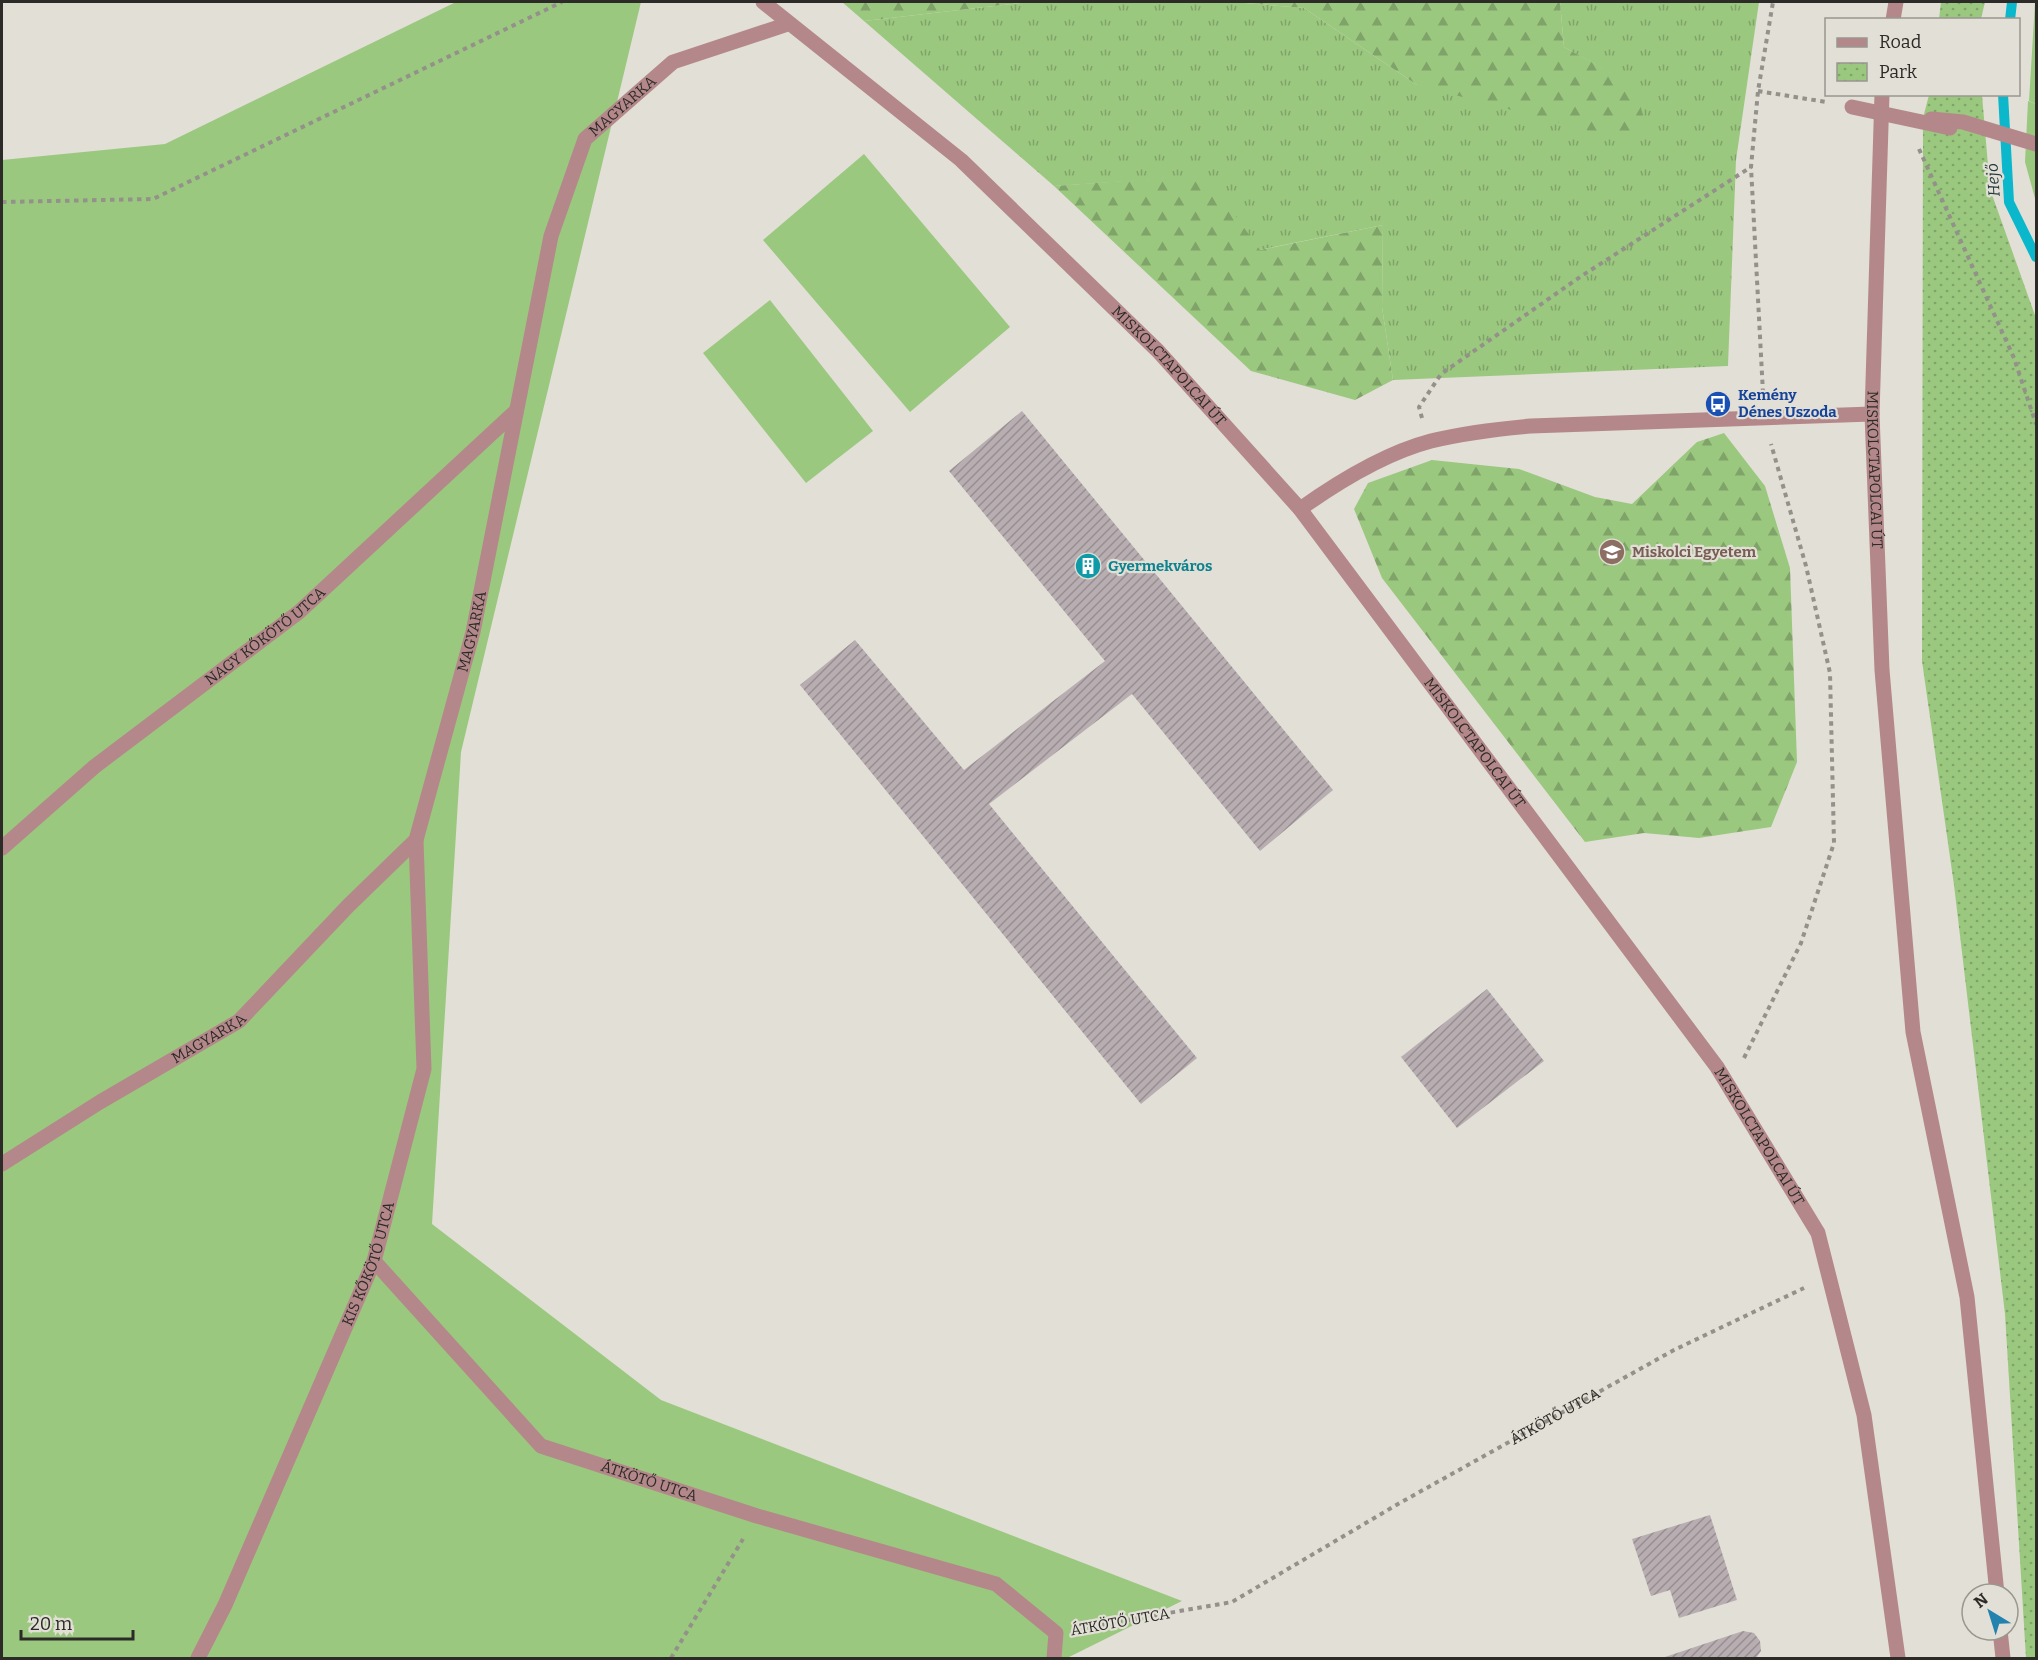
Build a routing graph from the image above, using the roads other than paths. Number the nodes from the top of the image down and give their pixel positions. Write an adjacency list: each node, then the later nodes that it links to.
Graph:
1 (763, 2): 4 (street, MISKOLCTAPOLCAI ÚT)
2 (1896, 2): 3 (street)
3 (1893, 18)
4 (788, 24): 10 (street, MAGYARKA); 12 (street, MISKOLCTAPOLCAI ÚT)
5 (1882, 96): 7 (street, MISKOLCTAPOLCAI ÚT)
6 (1852, 107): 8 (street, bridge)
7 (1880, 112): 8 (street); 11 (street, MISKOLCTAPOLCAI ÚT)
8 (1957, 125): 9 (street)
9 (2037, 145)
10 (516, 411): 13 (street, MAGYARKA); 14 (street, NAGY KŐKÖTŐ UTCA)
11 (1872, 414): 12 (street); 17 (street, MISKOLCTAPOLCAI ÚT)
12 (1300, 509): 21 (street, MISKOLCTAPOLCAI ÚT)
13 (416, 840): 15 (street, MAGYARKA); 16 (street, KIS KŐKÖTŐ UTCA)
14 (2, 848)
15 (2, 1164)
16 (374, 1261): 19 (street, KIS KŐKÖTŐ UTCA); 20 (street, ÁTKÖTŐ UTCA)
17 (1996, 1582)
18 (2001, 1642): 22 (street)
19 (198, 1659)
20 (1054, 1659)
21 (1898, 1659)
22 (2003, 1659)

